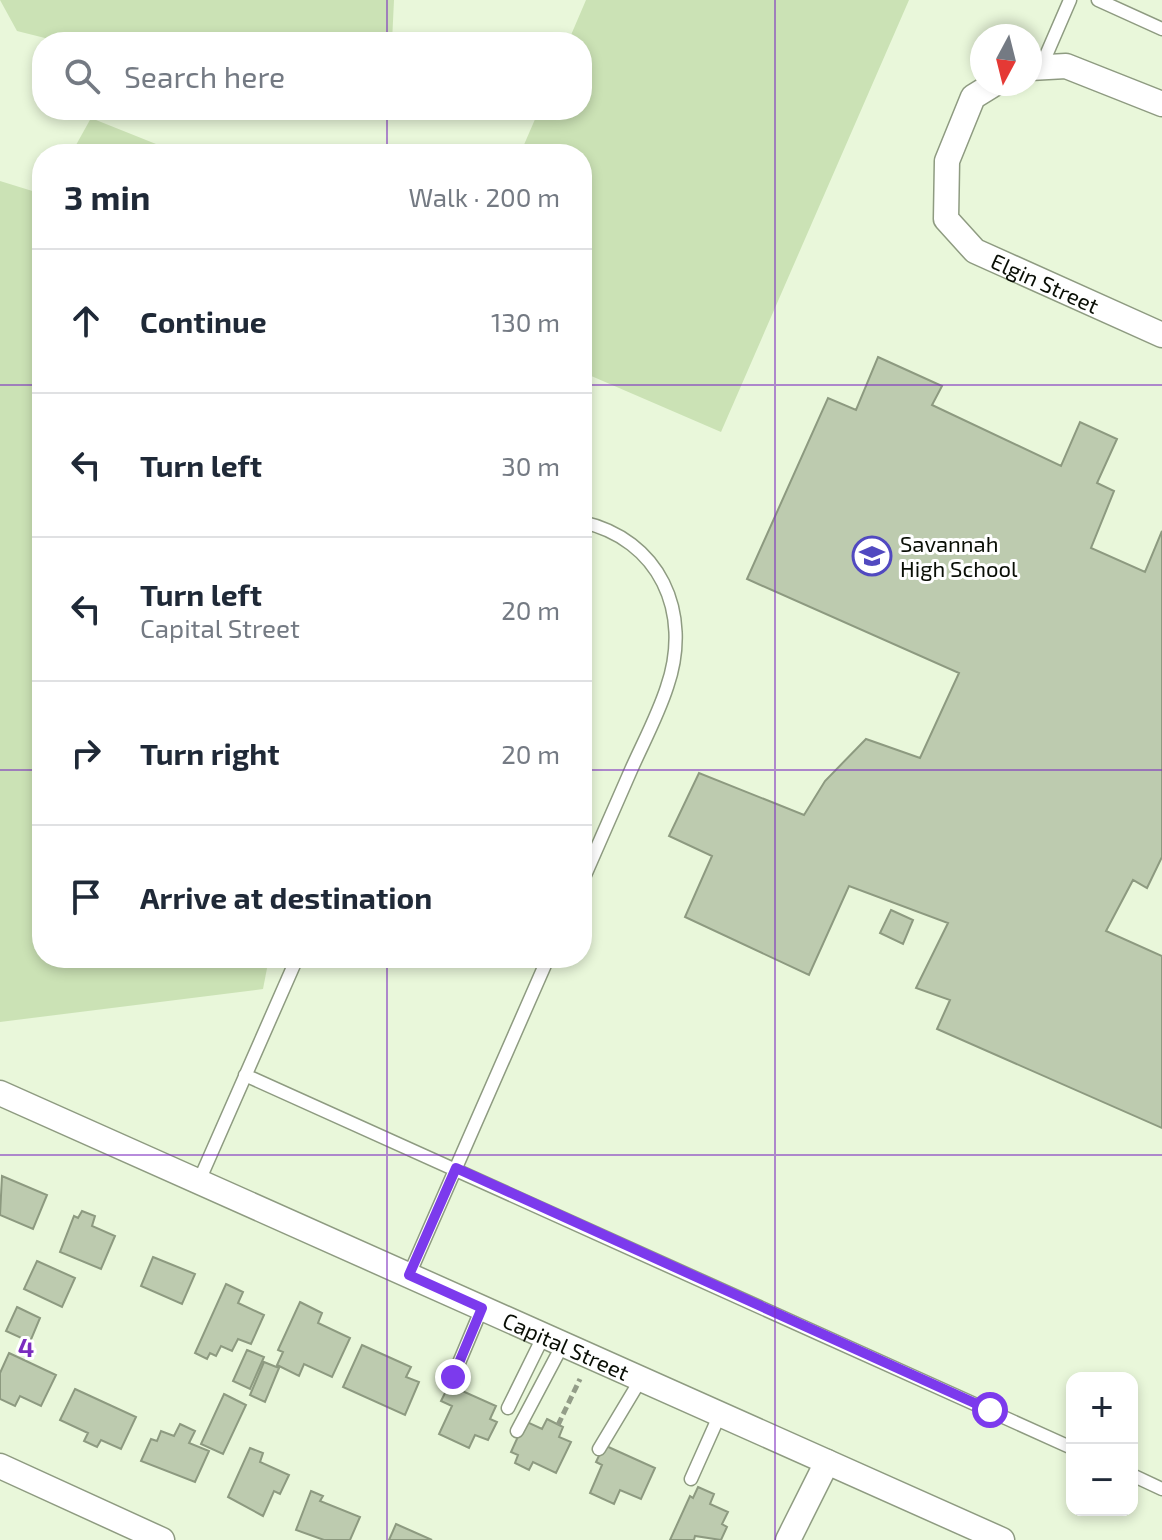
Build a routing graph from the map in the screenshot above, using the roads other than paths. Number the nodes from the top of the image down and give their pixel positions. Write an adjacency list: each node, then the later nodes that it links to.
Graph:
1 (1070, 0): 4 (lane)
2 (1098, 0): 3 (lane)
3 (1162, 29)
4 (1042, 54)
5 (1042, 67): 7 (street)
6 (975, 96): 8 (street, Elgin Street)
7 (1162, 104)
8 (1162, 335)
9 (592, 524): 10 (lane)
10 (592, 859)
11 (293, 968): 13 (lane)
12 (544, 968): 15 (lane)
13 (245, 1075): 15 (lane); 16 (lane)
14 (0, 1093): 16 (street, Capital Street)
15 (456, 1168): 17 (lane); 25 (lane)
16 (199, 1181): 17 (street, Capital Street)
17 (409, 1275): 18 (street, Capital Street)
18 (482, 1308): 19 (street, Capital Street); 20 (lane)
19 (553, 1340): 21 (street, Capital Street); 22 (lane); 24 (lane)
20 (453, 1377)
21 (641, 1379): 23 (street, Capital Street); 26 (lane)
22 (508, 1408)
23 (720, 1414): 27 (street, Capital Street); 30 (lane)
24 (517, 1431)
25 (1066, 1445)
26 (599, 1449)
27 (827, 1462): 33 (street); 34 (street, Capital Street)
28 (0, 1466): 32 (street)
29 (1138, 1478): 31 (lane)
30 (691, 1479)
31 (1162, 1489)
32 (162, 1540)
33 (788, 1540)
34 (1002, 1540)

